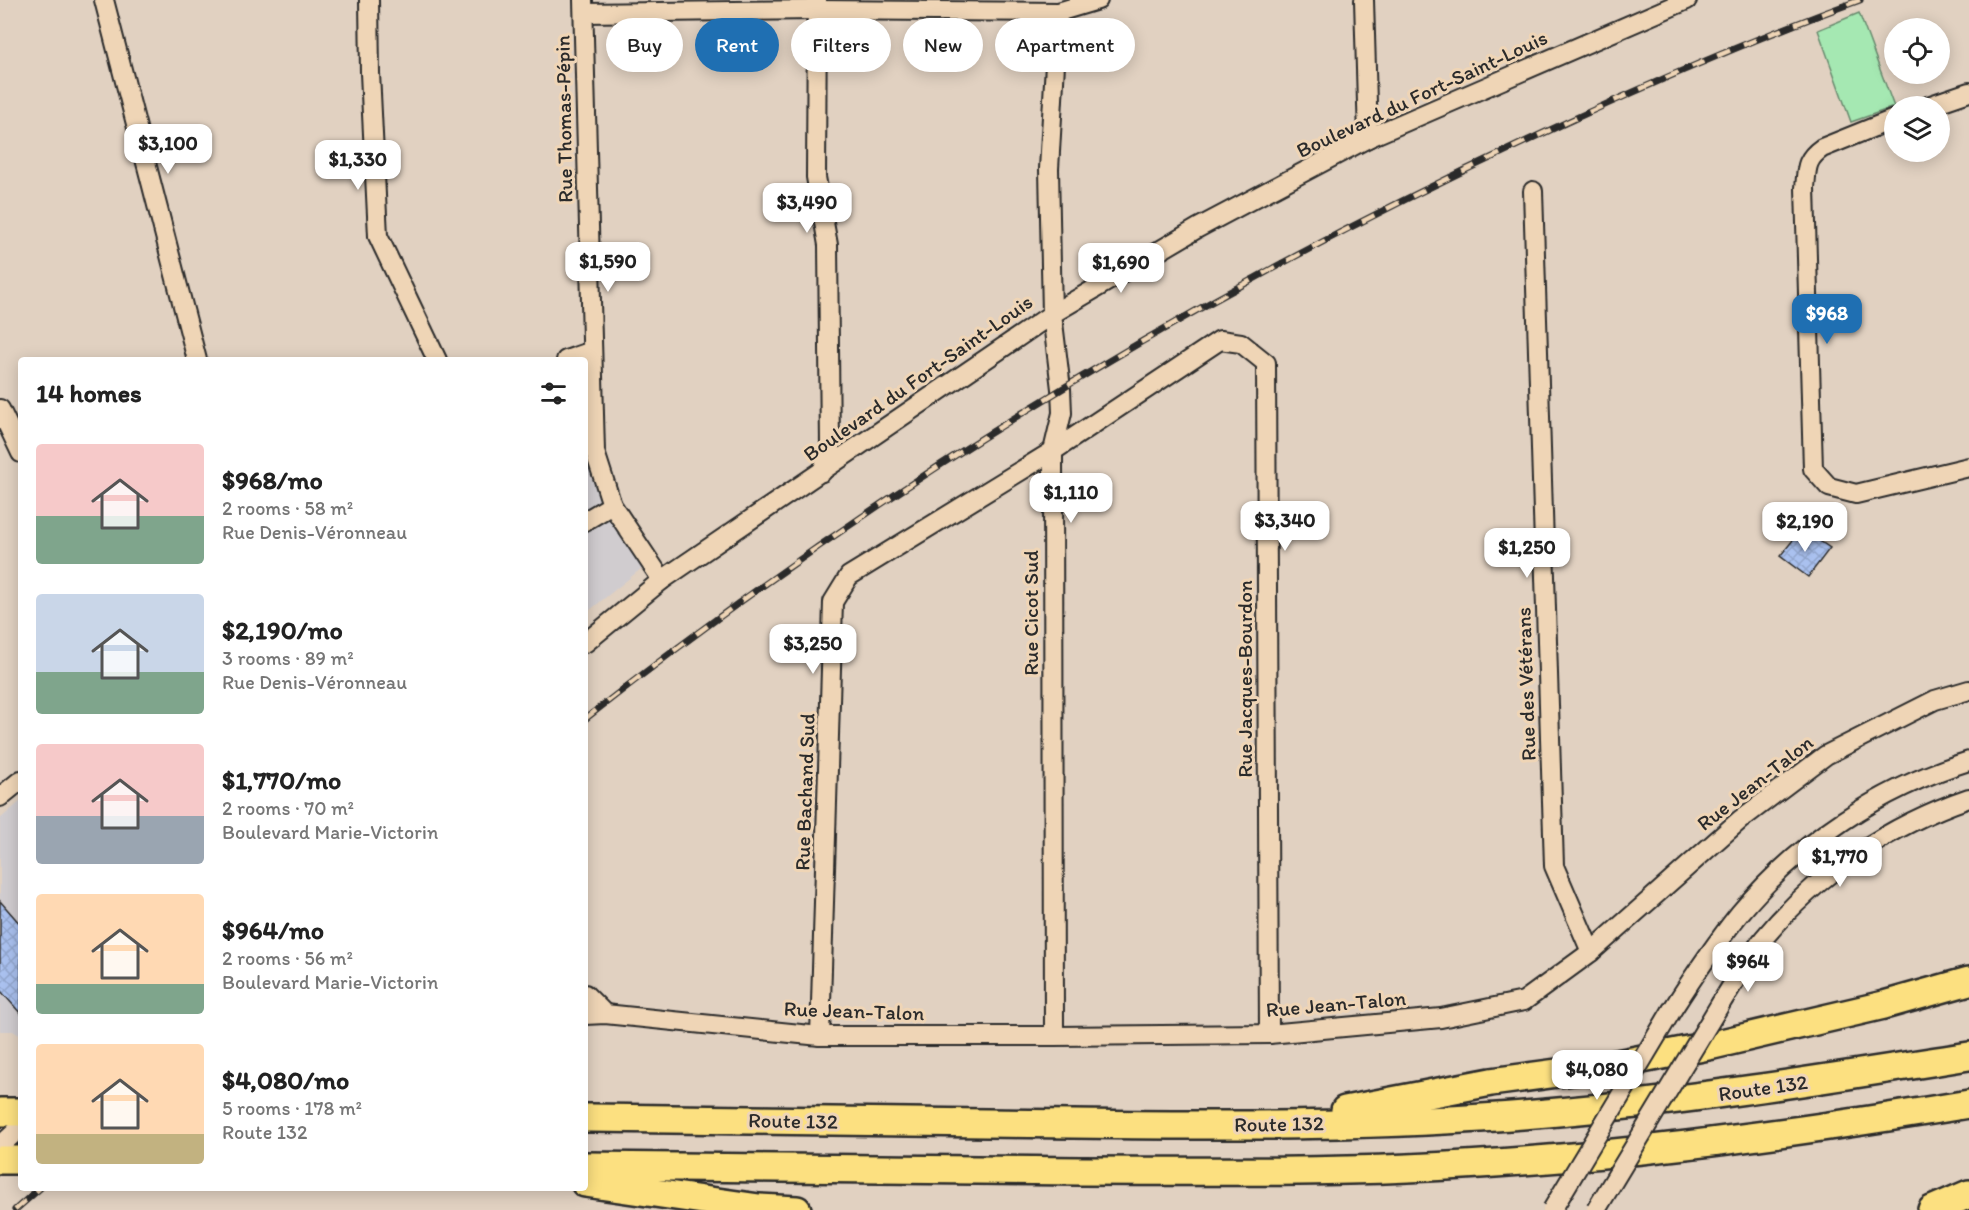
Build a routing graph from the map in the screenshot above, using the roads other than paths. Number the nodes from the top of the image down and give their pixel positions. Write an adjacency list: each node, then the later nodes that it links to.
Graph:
1 (104, 0): 16 (street)
2 (369, 0): 17 (street)
3 (1098, 0): 8 (street)
4 (1364, 0): 12 (street)
5 (1688, 0): 12 (street, Boulevard du Fort-Saint-Louis)
6 (817, 5): 7 (street); 8 (street); 23 (street)
7 (584, 7): 15 (street, Rue Thomas-Pépin)
8 (1058, 12): 14 (street, Rue Cicot Sud)
9 (1969, 92): 10 (street)
10 (1950, 98)
11 (1884, 123): 22 (street)
12 (1368, 138): 14 (street, Boulevard du Fort-Saint-Louis)
13 (1533, 190): 33 (street, Rue des Vétérans)
14 (1052, 314): 21 (street, Rue Cicot Sud); 23 (street, Boulevard du Fort-Saint-Louis)
15 (592, 351): 18 (street); 24 (street, Rue Thomas-Pépin)
16 (196, 357)
17 (436, 357)
18 (575, 357)
19 (0, 409): 20 (street)
20 (18, 447)
21 (1053, 452): 38 (street, Rue Jacques-Bourdon); 39 (street, Rue Bachand Sud); 40 (street, Rue Cicot Sud)
22 (1969, 467)
23 (822, 472): 26 (street, Boulevard du Fort-Saint-Louis)
24 (612, 505): 25 (street); 26 (street, Rue Thomas-Pépin)
25 (588, 519)
26 (662, 580): 27 (street, Boulevard du Fort-Saint-Louis)
27 (588, 641)
28 (1969, 690): 33 (street, Rue Jean-Talon)
29 (1969, 761): 55 (street, bridge)
30 (18, 783): 31 (street)
31 (0, 797)
32 (1969, 798): 56 (street, bridge)
33 (1591, 952): 38 (street, Rue Jean-Talon)
34 (1969, 981): 46 (highway)
35 (588, 997): 36 (street)
36 (605, 1014): 37 (street, Rue Jean-Talon); 39 (street, Rue Jean-Talon)
37 (588, 1015)
38 (1269, 1034): 40 (street, Rue Jean-Talon)
39 (820, 1036): 40 (street, Rue Jean-Talon)
40 (1054, 1036)
41 (1969, 1056): 46 (highway, Route 132)
42 (1969, 1104): 51 (highway)
43 (0, 1112): 44 (highway)
44 (18, 1112)
45 (588, 1118): 46 (highway, Route 132)
46 (1266, 1125)
47 (18, 1130): 48 (street)
48 (0, 1146)
49 (0, 1160): 50 (highway)
50 (18, 1160)
51 (588, 1166)
52 (588, 1183): 54 (highway)
53 (1969, 1194): 57 (highway)
54 (797, 1210)
55 (1552, 1210)
56 (1596, 1210)
57 (1932, 1210)

